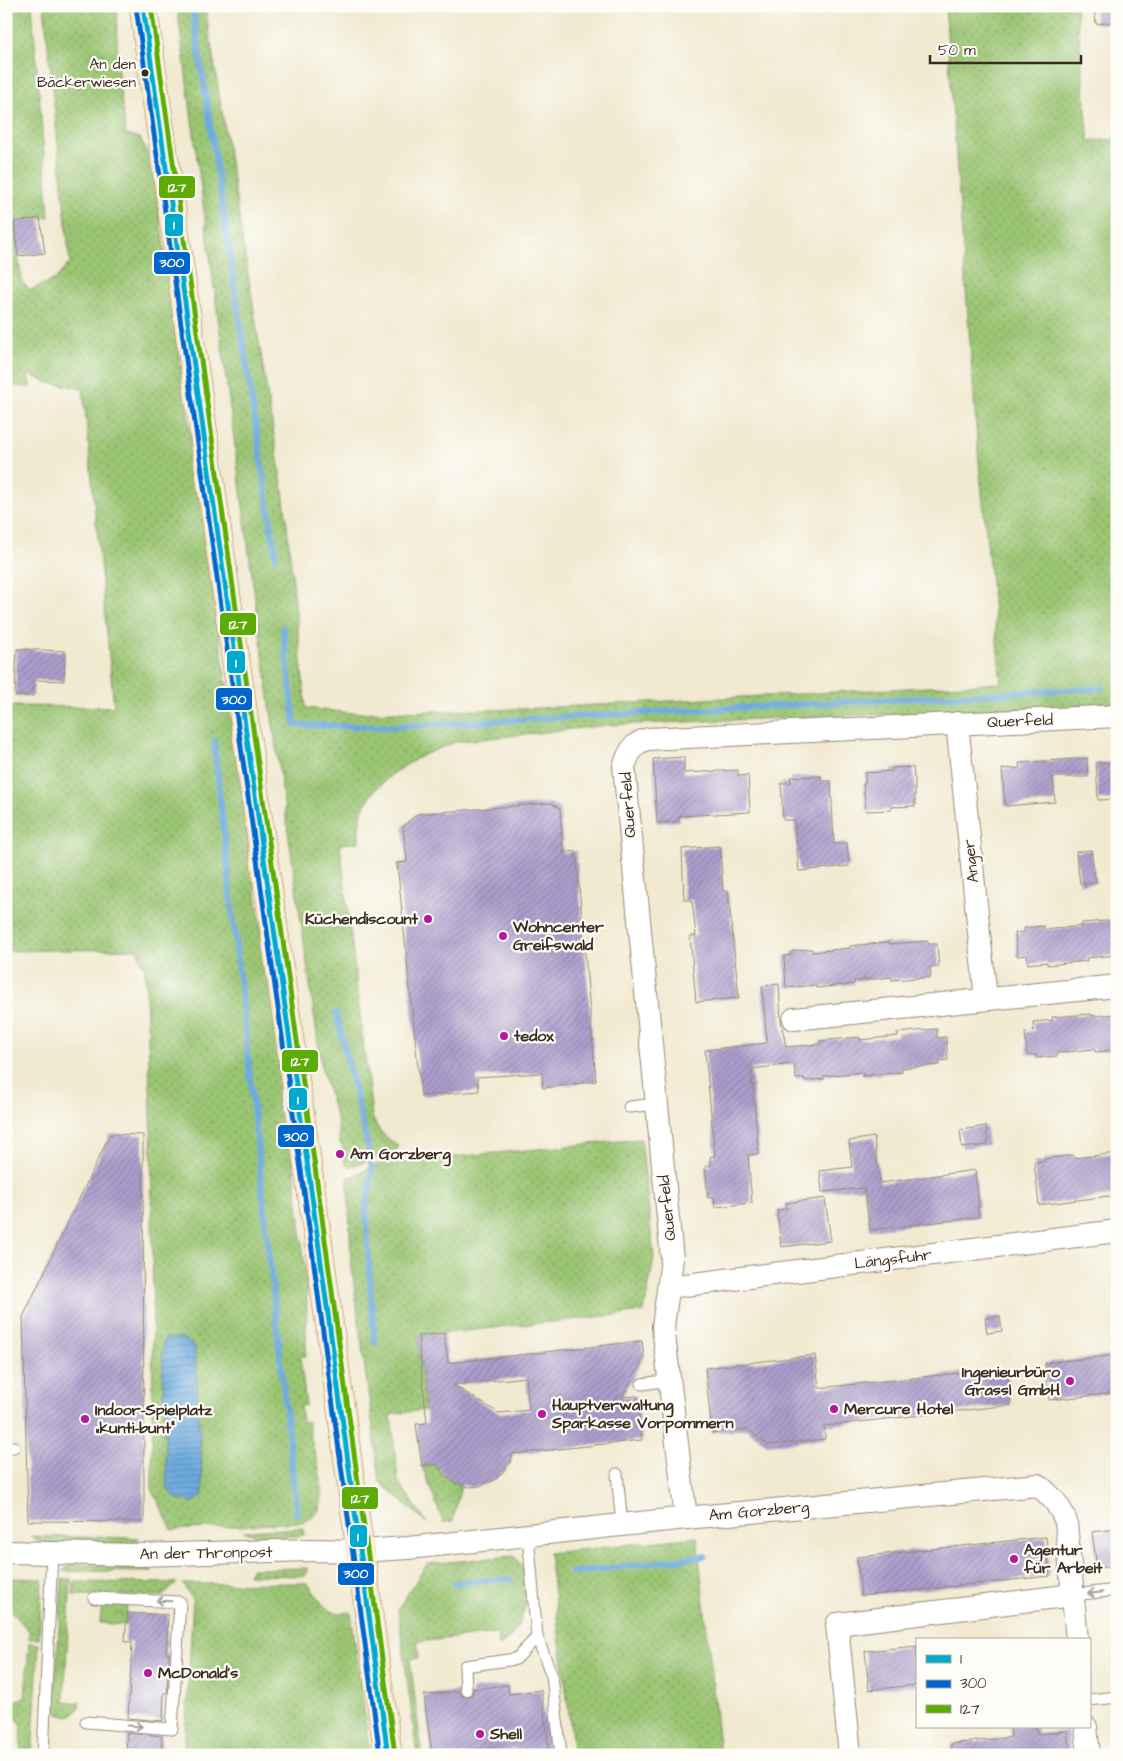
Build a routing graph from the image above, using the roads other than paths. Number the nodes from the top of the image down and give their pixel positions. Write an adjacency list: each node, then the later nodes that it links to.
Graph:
1 (143, 6): 17 (main road)
2 (1117, 716): 3 (street, Querfeld)
3 (957, 724): 5 (street, Anger); 7 (street, Querfeld)
4 (1117, 986): 5 (street)
5 (986, 999): 6 (street)
6 (794, 1019)
7 (656, 1104): 8 (lane); 10 (street, Querfeld)
8 (629, 1108)
9 (1117, 1231): 10 (street, Längsfuhr)
10 (669, 1287): 11 (street, Querfeld)
11 (670, 1380): 12 (lane); 14 (street, Querfeld)
12 (642, 1384)
13 (617, 1474): 15 (lane)
14 (686, 1518): 15 (street, Am Gorzberg); 21 (street, Am Gorzberg)
15 (622, 1524): 16 (street, Am Gorzberg)
16 (528, 1535): 17 (street, Am Gorzberg); 23 (lane)
17 (359, 1551): 19 (street, An der Thronpost); 31 (main road)
18 (6, 1552): 19 (street, An der Thronpost)
19 (52, 1553): 30 (lane)
20 (1117, 1590): 21 (lane, one-way to 21)
21 (1073, 1595): 24 (street, Am Gorzberg); 33 (street)
22 (94, 1598): 28 (lane, one-way to 22)
23 (537, 1637): 25 (lane); 32 (lane)
24 (1077, 1638)
25 (466, 1690)
26 (1117, 1697): 27 (lane)
27 (1090, 1700)
28 (86, 1722)
29 (1086, 1728): 34 (street)
30 (43, 1755)
31 (388, 1755)
32 (561, 1755)
33 (850, 1755)
34 (1089, 1755)

